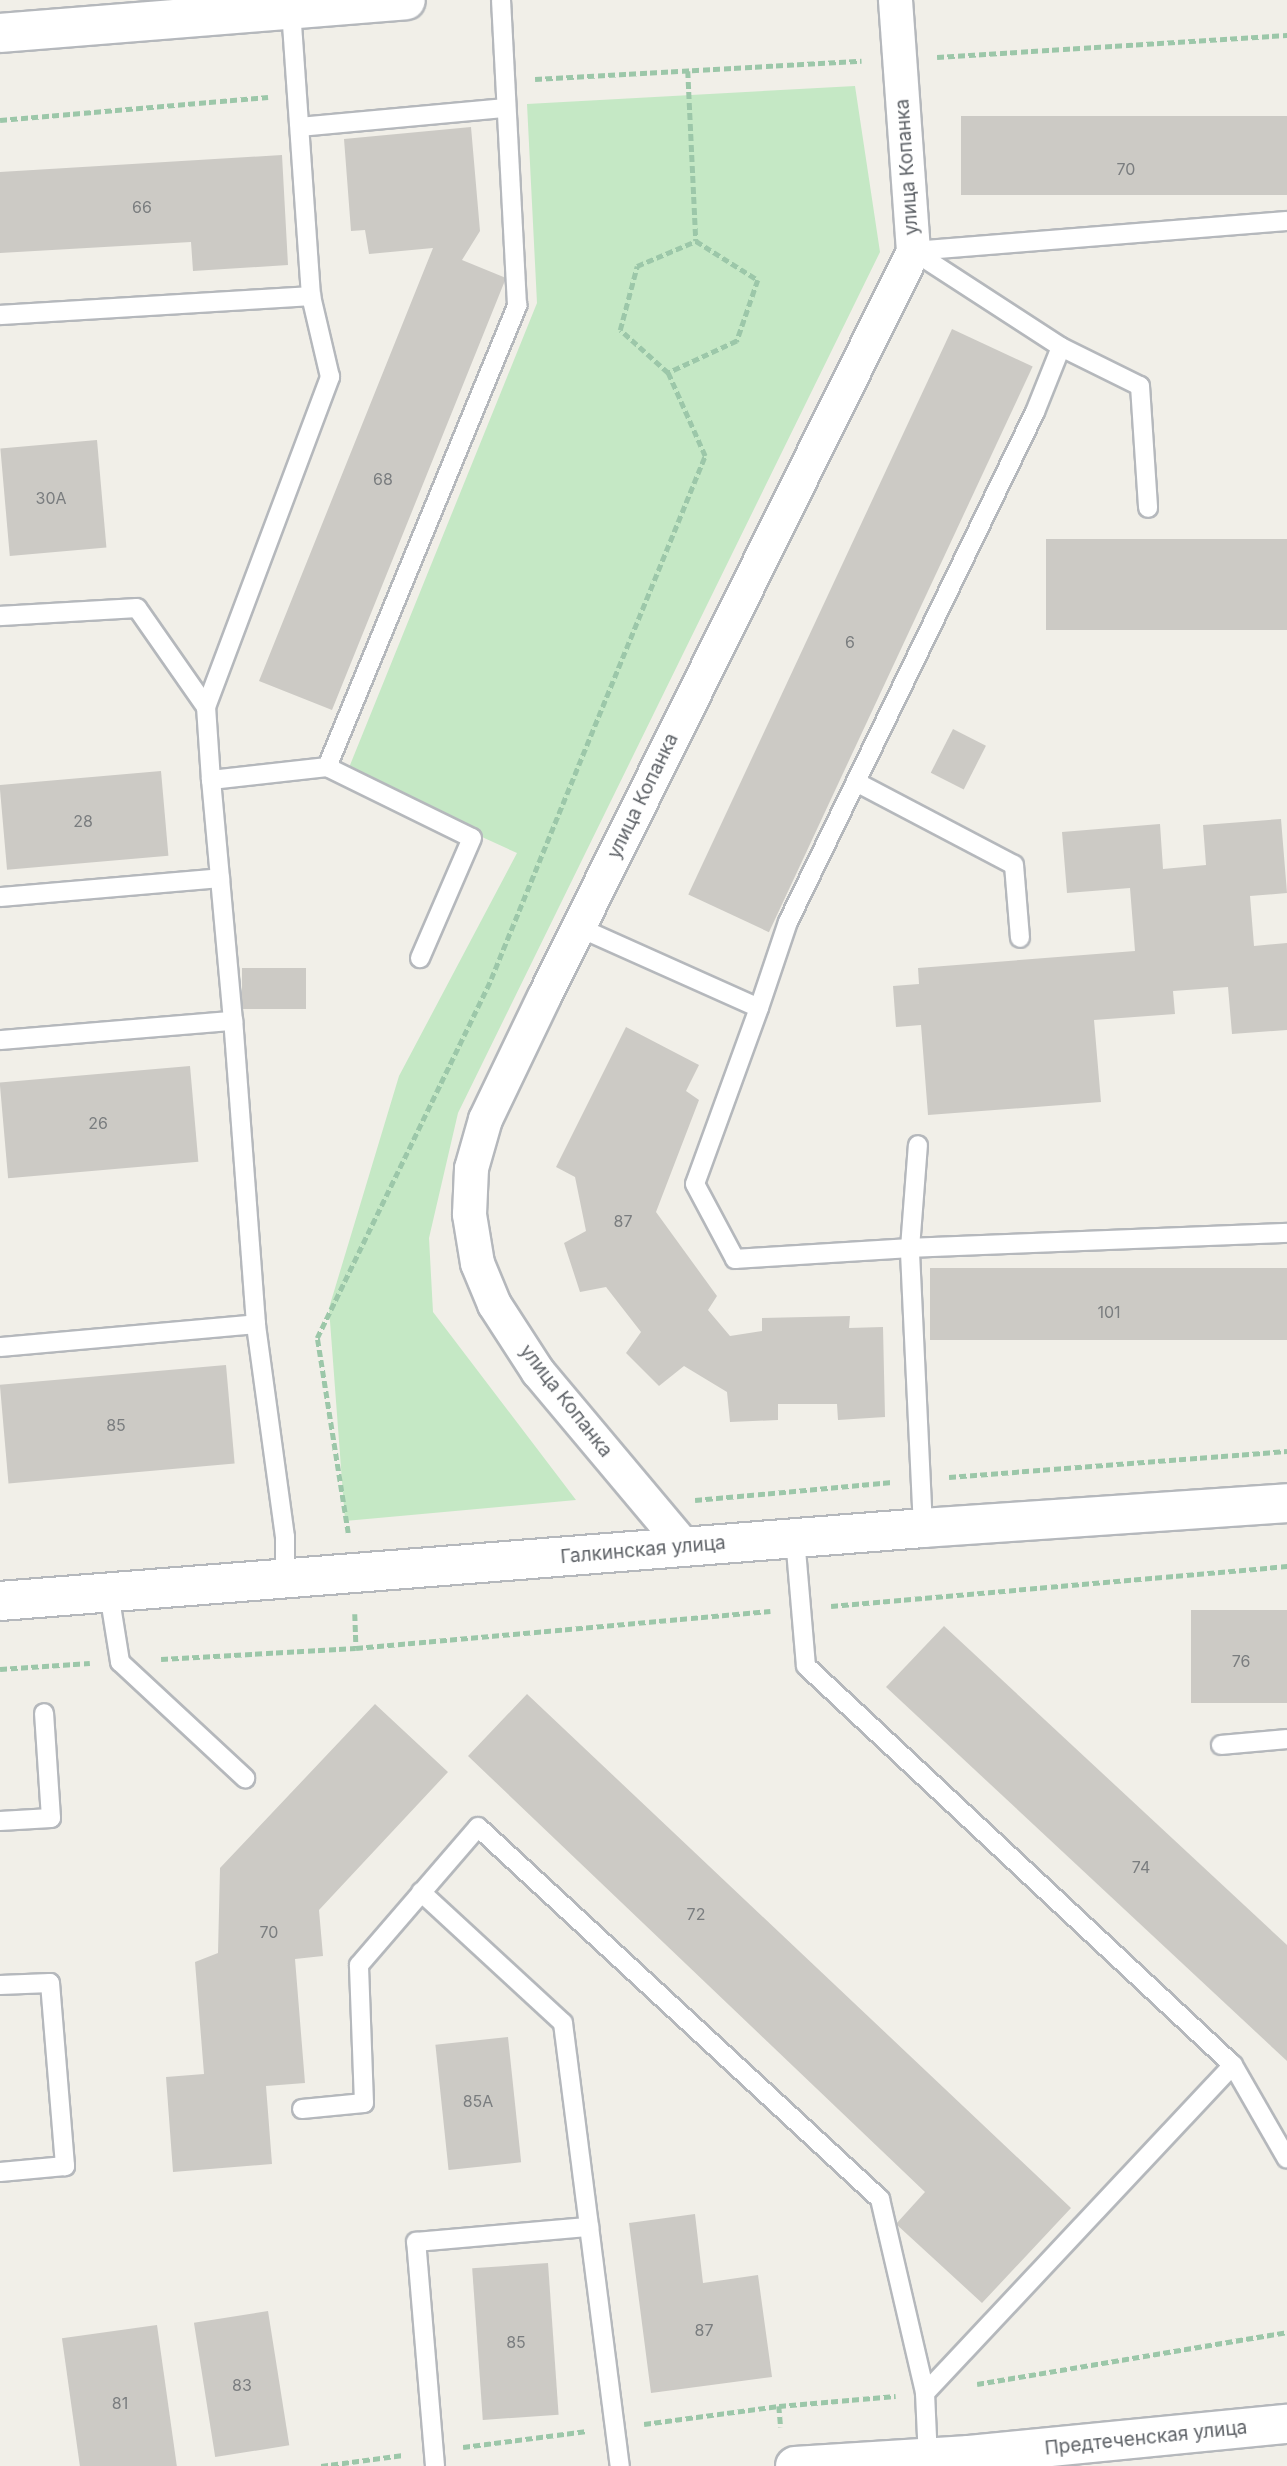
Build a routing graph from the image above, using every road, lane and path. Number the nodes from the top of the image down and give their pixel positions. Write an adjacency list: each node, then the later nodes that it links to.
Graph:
1 (406, 0): 4 (street)
2 (501, 0): 10 (lane)
3 (895, 0): 8 (street, улица Копанка)
4 (291, 9): 5 (street); 11 (lane)
5 (145, 10): 6 (street)
6 (0, 33)
7 (1287, 35): 8 (path)
8 (899, 59): 9 (path); 17 (street, улица Копанка)
9 (688, 71): 10 (path); 16 (path)
10 (504, 80): 12 (lane)
11 (298, 94): 13 (path); 14 (lane)
12 (505, 108): 14 (lane); 25 (lane)
13 (0, 120)
14 (300, 127): 18 (lane)
15 (1287, 220): 17 (lane)
16 (696, 241): 21 (path); 21 (path)
17 (913, 251): 20 (lane); 30 (street, улица Копанка)
18 (311, 296): 19 (lane); 24 (lane)
19 (0, 315)
20 (1061, 347): 22 (lane); 27 (lane)
21 (668, 373): 46 (path)
22 (1148, 508)
23 (0, 616): 24 (lane)
24 (205, 707): 26 (lane)
25 (327, 767): 26 (lane); 32 (lane)
26 (211, 780): 28 (lane)
27 (856, 782): 31 (lane); 33 (lane)
28 (220, 877): 29 (lane); 34 (lane)
29 (0, 897)
30 (578, 927): 33 (lane); 44 (street, улица Копанка)
31 (1020, 938)
32 (420, 958)
33 (760, 1008): 38 (lane)
34 (233, 1021): 35 (lane); 39 (lane)
35 (0, 1040)
36 (918, 1145): 38 (lane)
37 (1287, 1233): 38 (lane)
38 (910, 1248): 42 (lane)
39 (256, 1324): 40 (lane); 50 (lane)
40 (0, 1347)
41 (1287, 1451): 42 (path)
42 (920, 1480): 44 (path); 45 (lane)
43 (1287, 1503): 45 (street, Галкинская улица)
44 (649, 1504): 48 (street, улица Копанка)
45 (923, 1528): 47 (street, Галкинская улица)
46 (362, 1532)
47 (795, 1538): 48 (street, Галкинская улица); 53 (lane)
48 (685, 1547): 50 (street, Галкинская улица)
49 (1287, 1566): 53 (path)
50 (285, 1579): 51 (street, Галкинская улица)
51 (108, 1593): 52 (street, Галкинская улица); 54 (lane)
52 (0, 1601)
53 (801, 1608): 54 (path); 63 (lane)
54 (120, 1662): 55 (path); 59 (lane)
55 (0, 1669)
56 (44, 1713): 60 (lane)
57 (1287, 1739): 58 (lane)
58 (1221, 1745)
59 (245, 1777)
60 (0, 1821)
61 (421, 1892): 64 (lane); 67 (lane); 69 (lane)
62 (0, 1985): 66 (lane)
63 (1233, 2065): 65 (lane); 69 (lane)
64 (302, 2109)
65 (1287, 2159)
66 (0, 2172)
67 (589, 2227): 71 (lane); 72 (lane)
68 (1287, 2332): 69 (path)
69 (925, 2393): 71 (path); 73 (lane)
70 (1287, 2424): 74 (street, Предтеченская улица)
71 (615, 2427): 72 (path); 76 (lane)
72 (435, 2458): 75 (path)
73 (905, 2461): 74 (street, Предтеченская улица); 77 (street, Предтеченская улица)
74 (976, 2461)
75 (321, 2466)
76 (620, 2466)
77 (795, 2466)

